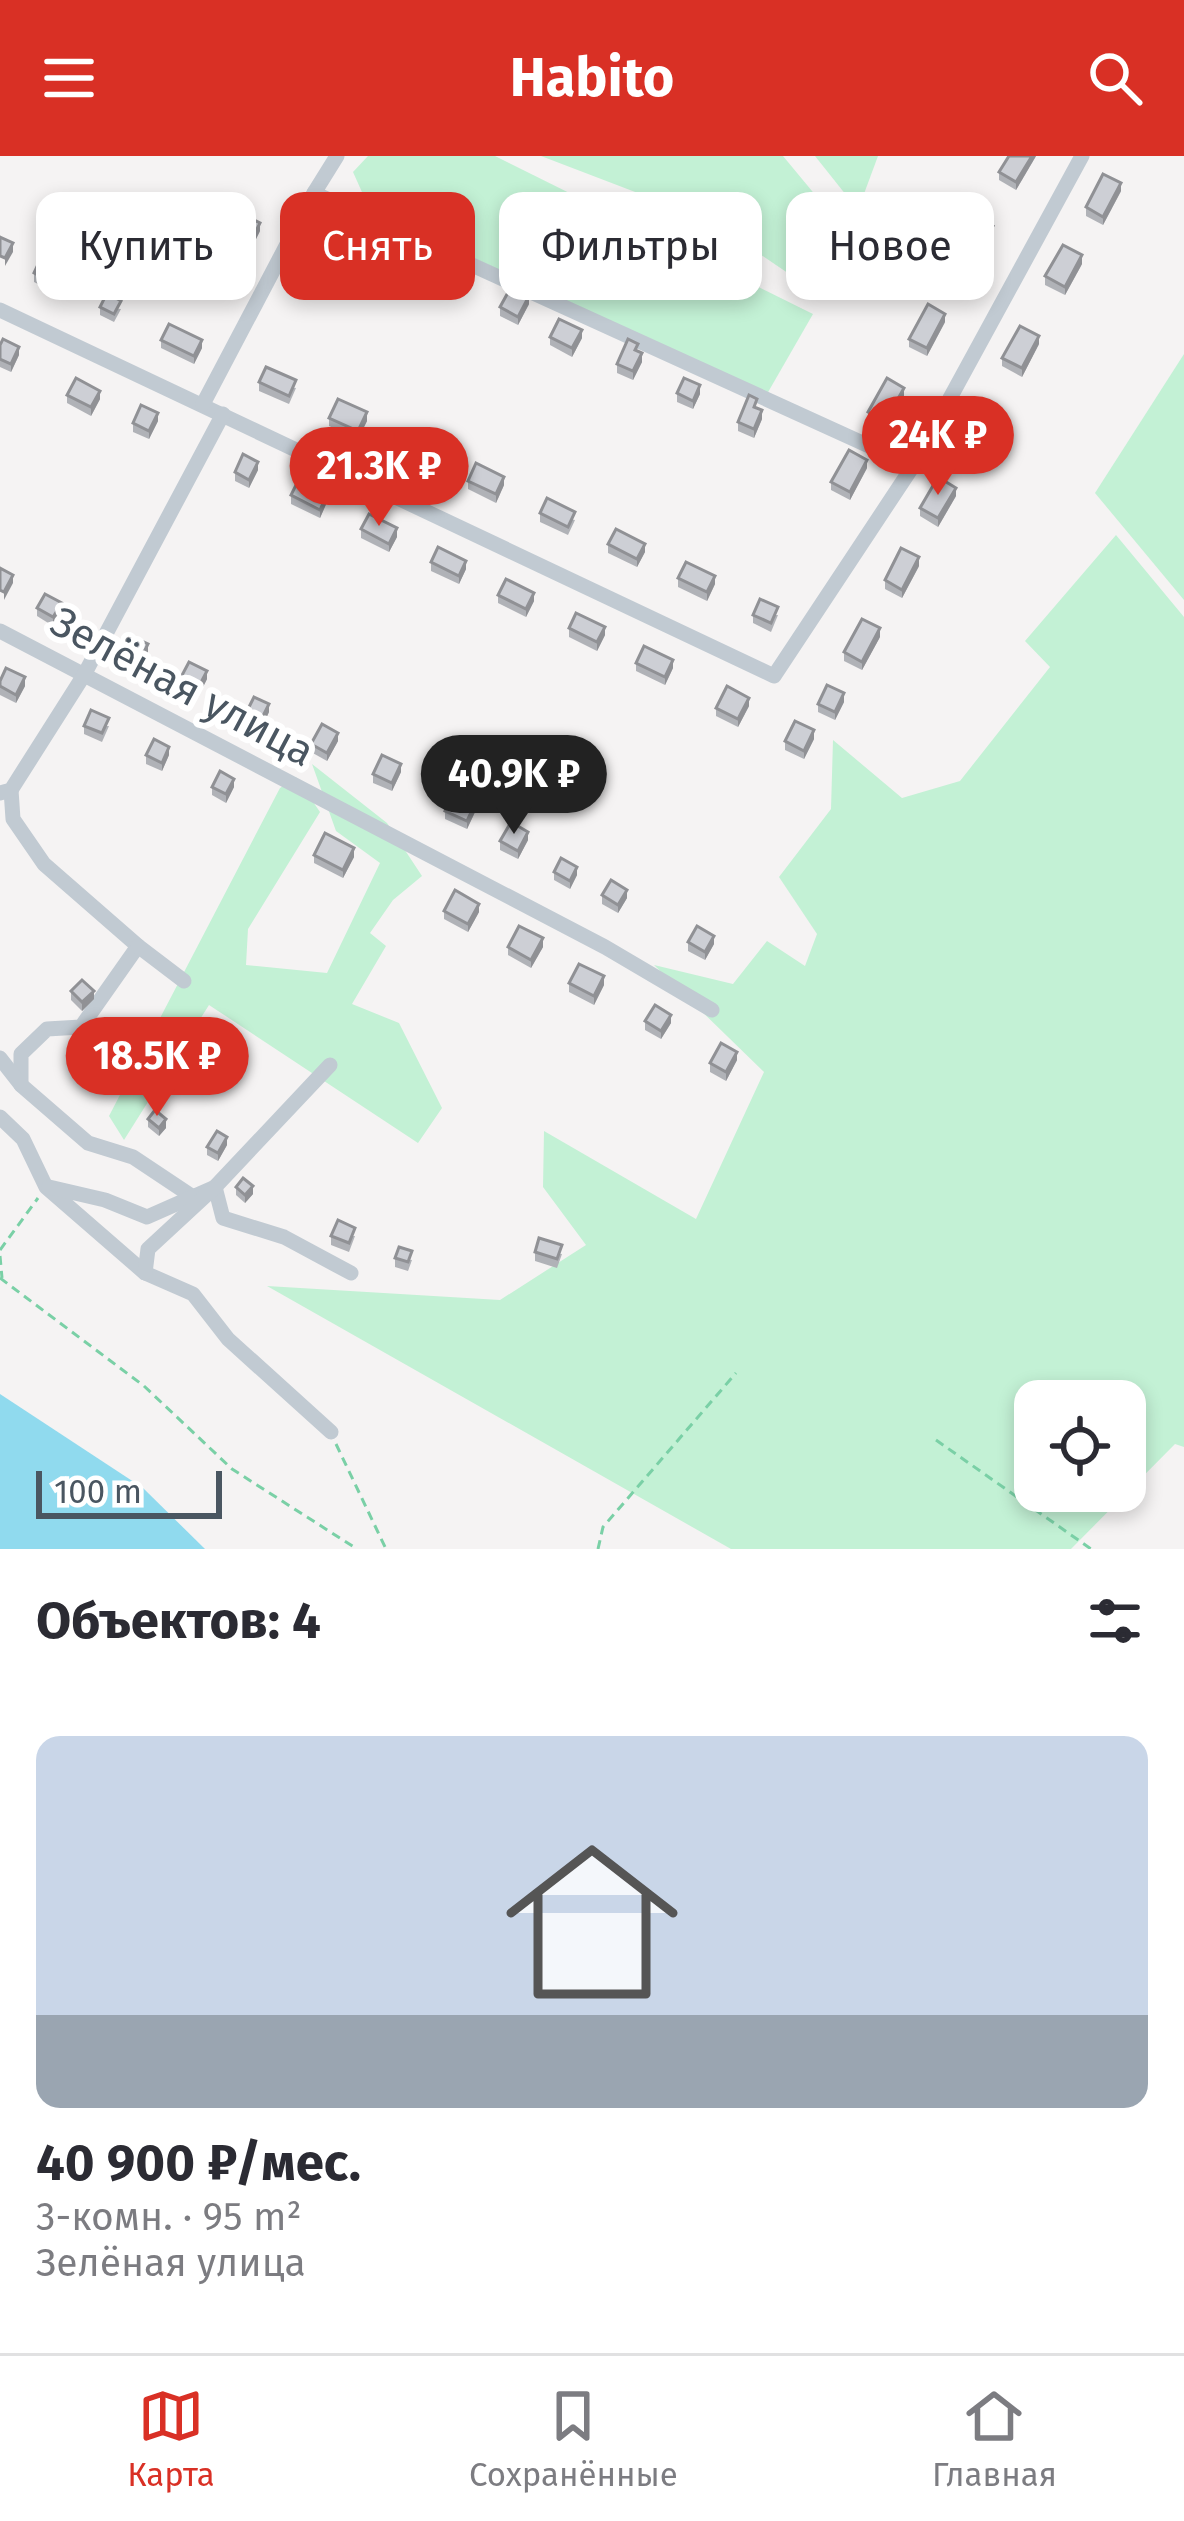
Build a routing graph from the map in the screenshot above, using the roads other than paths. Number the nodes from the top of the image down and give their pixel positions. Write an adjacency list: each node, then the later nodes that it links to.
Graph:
1 (337, 156): 3 (street)
2 (1082, 156): 9 (street)
3 (315, 192)
4 (280, 258): 7 (street)
5 (475, 266): 9 (street)
6 (0, 310): 7 (street)
7 (203, 404): 8 (street)
8 (223, 414): 9 (street); 11 (street)
9 (913, 466)
10 (0, 631): 11 (street, Зелёная улица)
11 (84, 675): 12 (street); 15 (street, Зелёная улица)
12 (6, 791): 13 (street)
13 (138, 946): 14 (street); 18 (street)
14 (184, 981)
15 (712, 1010)
16 (0, 1058): 18 (street)
17 (330, 1065): 21 (street)
18 (21, 1085): 22 (street)
19 (0, 1117): 20 (street)
20 (46, 1187): 22 (street); 23 (street)
21 (215, 1187): 22 (street); 23 (street); 24 (street)
22 (193, 1197)
23 (146, 1273): 25 (street)
24 (351, 1273)
25 (331, 1432)

